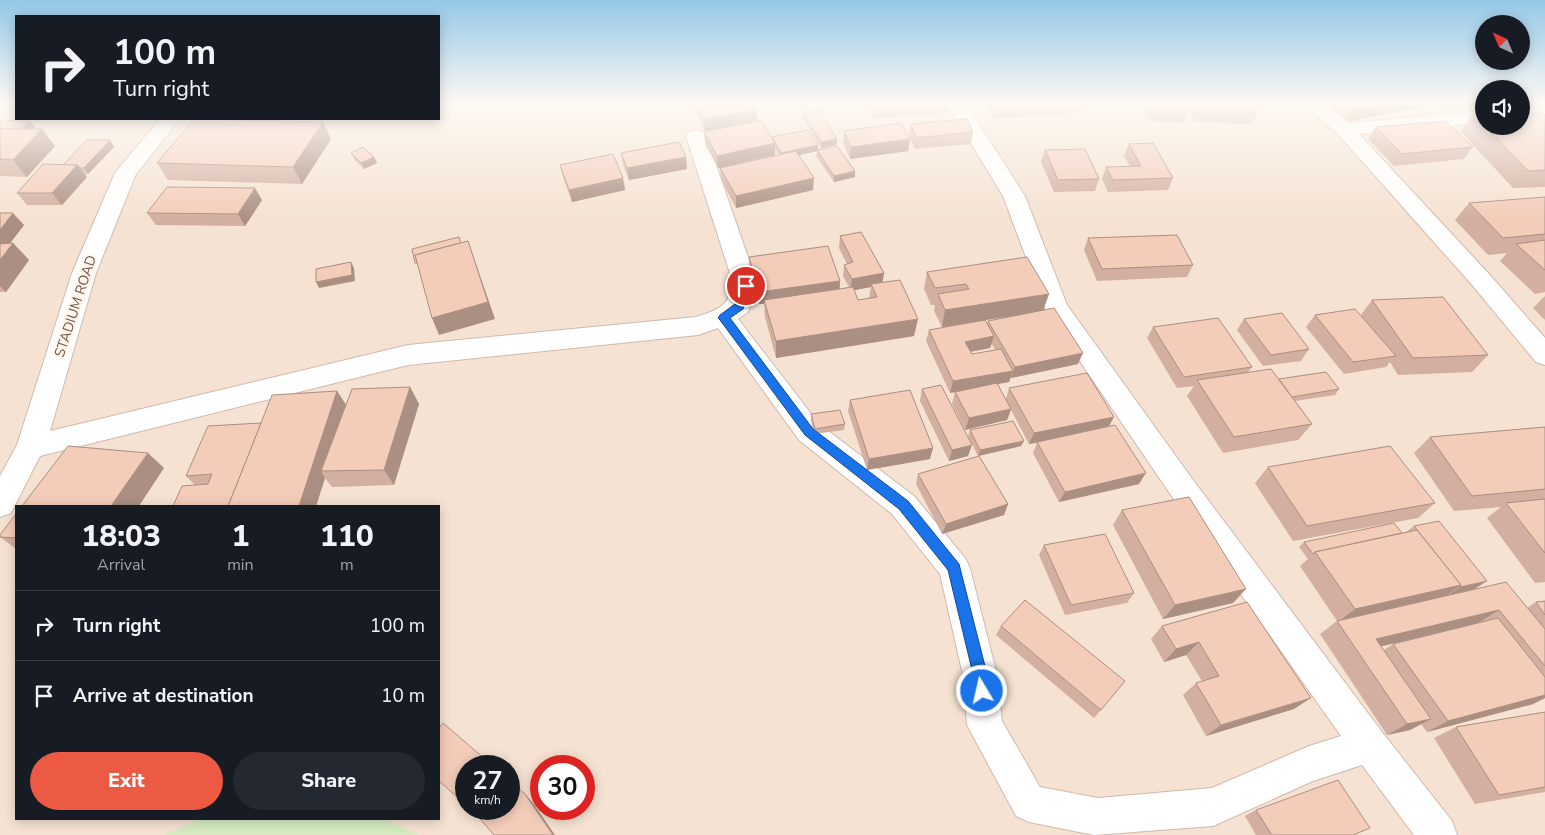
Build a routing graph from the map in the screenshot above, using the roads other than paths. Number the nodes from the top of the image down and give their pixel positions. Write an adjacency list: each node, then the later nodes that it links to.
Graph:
1 (150, 143): 7 (street, STADIUM ROAD)
2 (698, 143): 5 (street)
3 (981, 143): 9 (street)
4 (1357, 143): 6 (street)
5 (723, 318): 7 (street); 9 (street)
6 (1545, 355)
7 (31, 447): 8 (street, STADIUM ROAD)
8 (0, 504)
9 (1369, 745): 10 (street)
10 (1438, 835)

